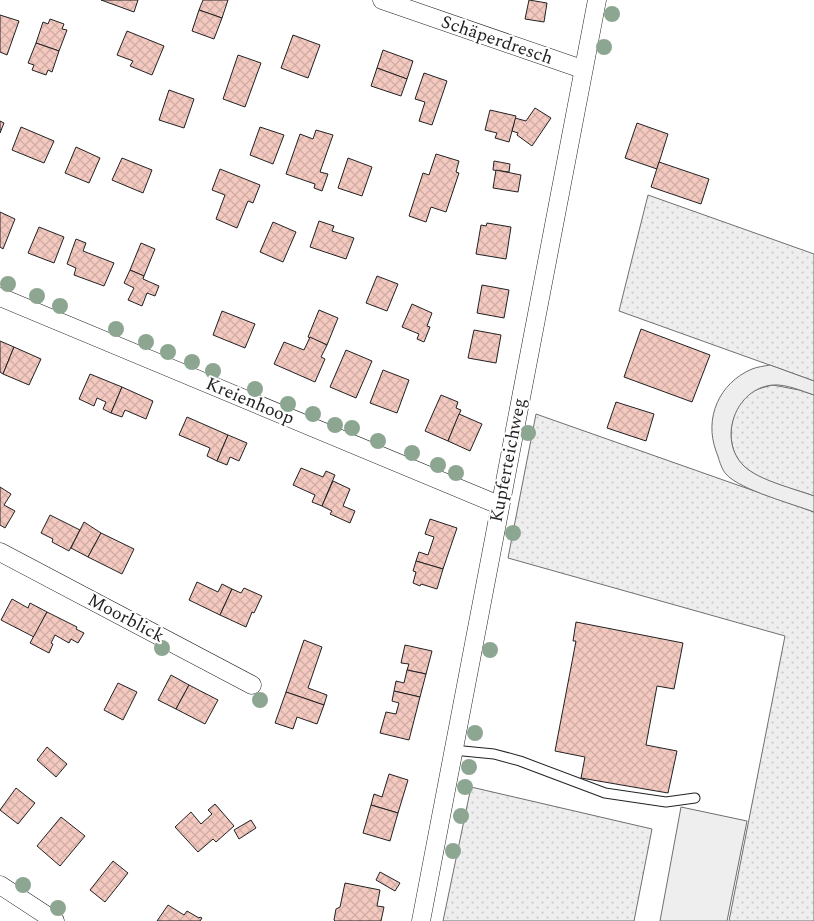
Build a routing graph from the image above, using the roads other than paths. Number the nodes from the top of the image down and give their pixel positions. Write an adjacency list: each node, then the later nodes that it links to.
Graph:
1 (382, 0): 3 (street, Schäperdresch)
2 (597, 0): 3 (street, Kupferteichweg)
3 (582, 70): 5 (street, Kupferteichweg)
4 (0, 297): 5 (street, Kreienhoop)
5 (499, 505): 8 (street, Kupferteichweg)
6 (0, 552): 7 (street, Moorblick)
7 (252, 685)
8 (453, 750): 9 (lane); 12 (street, Kupferteichweg)
9 (695, 798)
10 (0, 885): 11 (street)
11 (55, 921)
12 (421, 921)

